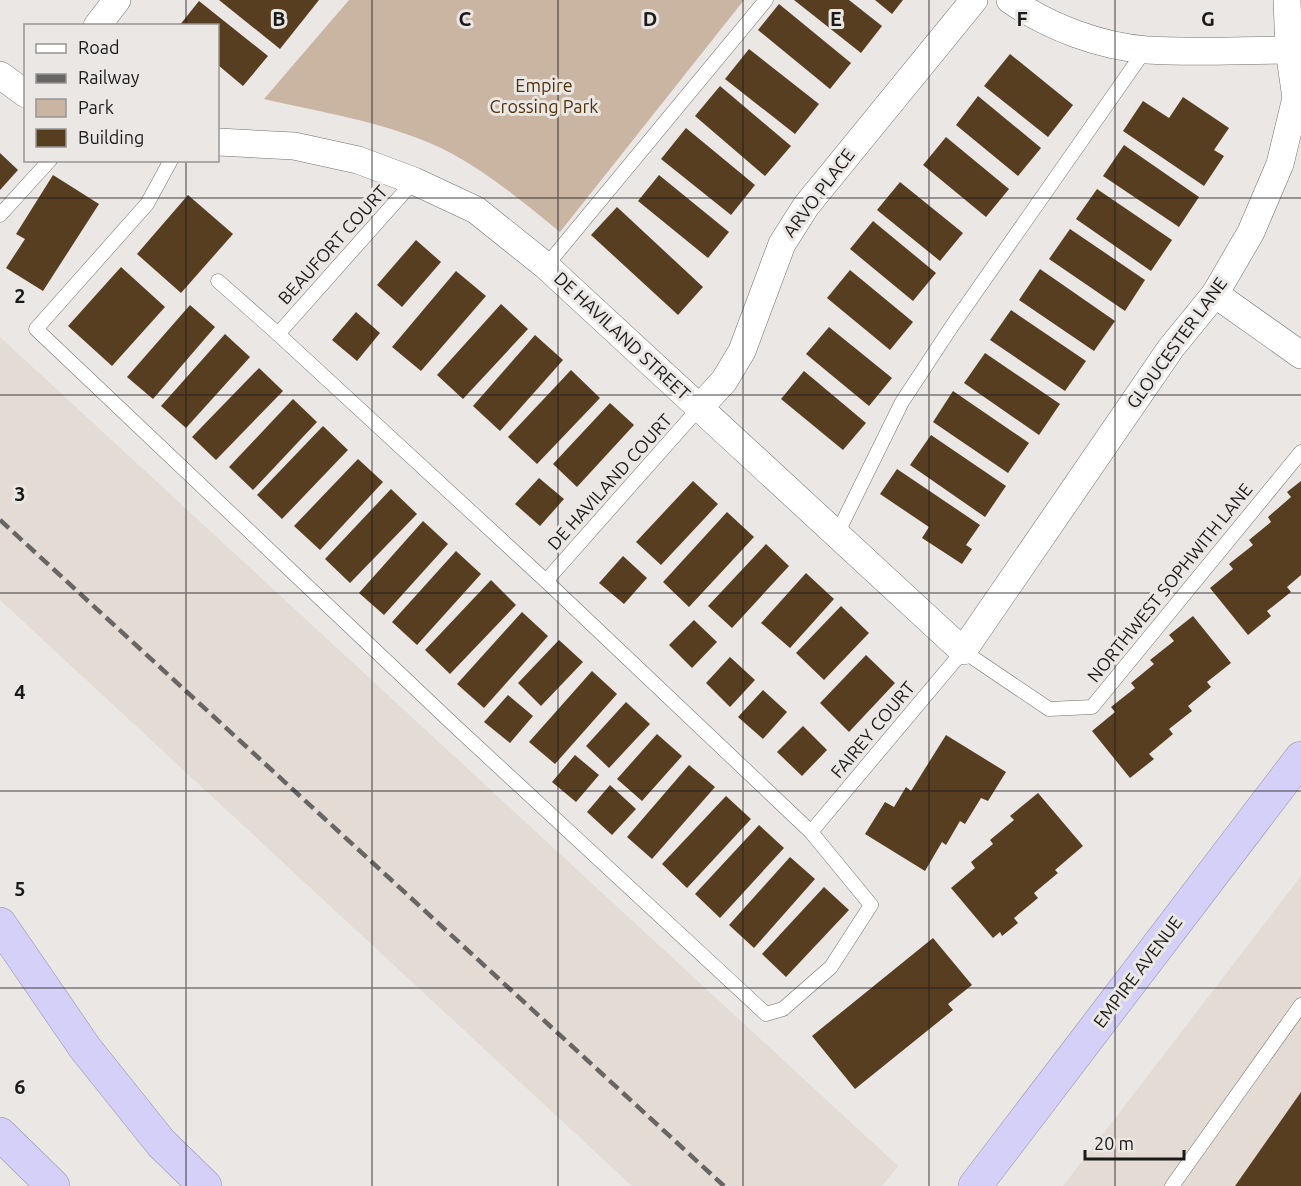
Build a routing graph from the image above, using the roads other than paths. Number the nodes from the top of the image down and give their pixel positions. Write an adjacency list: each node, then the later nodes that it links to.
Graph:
1 (117, 0): 6 (street)
2 (766, 0): 16 (lane)
3 (974, 0): 21 (street, ARVO PLACE)
4 (1010, 0): 7 (street)
5 (1287, 0): 8 (street, GLOUCESTER LANE)
6 (99, 24)
7 (1145, 50): 8 (street); 23 (lane)
8 (1288, 50): 18 (street, GLOUCESTER LANE)
9 (0, 75): 10 (street)
10 (24, 93)
11 (219, 142): 14 (street, DE HAVILAND STREET)
12 (48, 162): 15 (lane)
13 (170, 162): 27 (lane)
14 (414, 181): 16 (street, DE HAVILAND STREET); 19 (lane, BEAUFORT COURT)
15 (0, 215)
16 (546, 266): 21 (street, DE HAVILAND STREET)
17 (218, 281): 19 (lane)
18 (1215, 294): 20 (street); 25 (street, GLOUCESTER LANE)
19 (278, 334): 24 (lane)
20 (1301, 355)
21 (700, 407): 23 (street, DE HAVILAND STREET); 24 (lane, DE HAVILAND COURT)
22 (1301, 452): 25 (lane, NORTHWEST SOPHWITH LANE)
23 (836, 536): 25 (street, DE HAVILAND STREET)
24 (546, 581): 27 (lane)
25 (963, 651): 27 (lane, FAIREY COURT)
26 (1301, 758): 33 (highway, EMPIRE AVENUE)
27 (812, 832)
28 (0, 924): 32 (highway)
29 (1301, 1005): 34 (lane)
30 (0, 1134): 31 (highway)
31 (53, 1186)
32 (205, 1186)
33 (975, 1186)
34 (1172, 1186)

